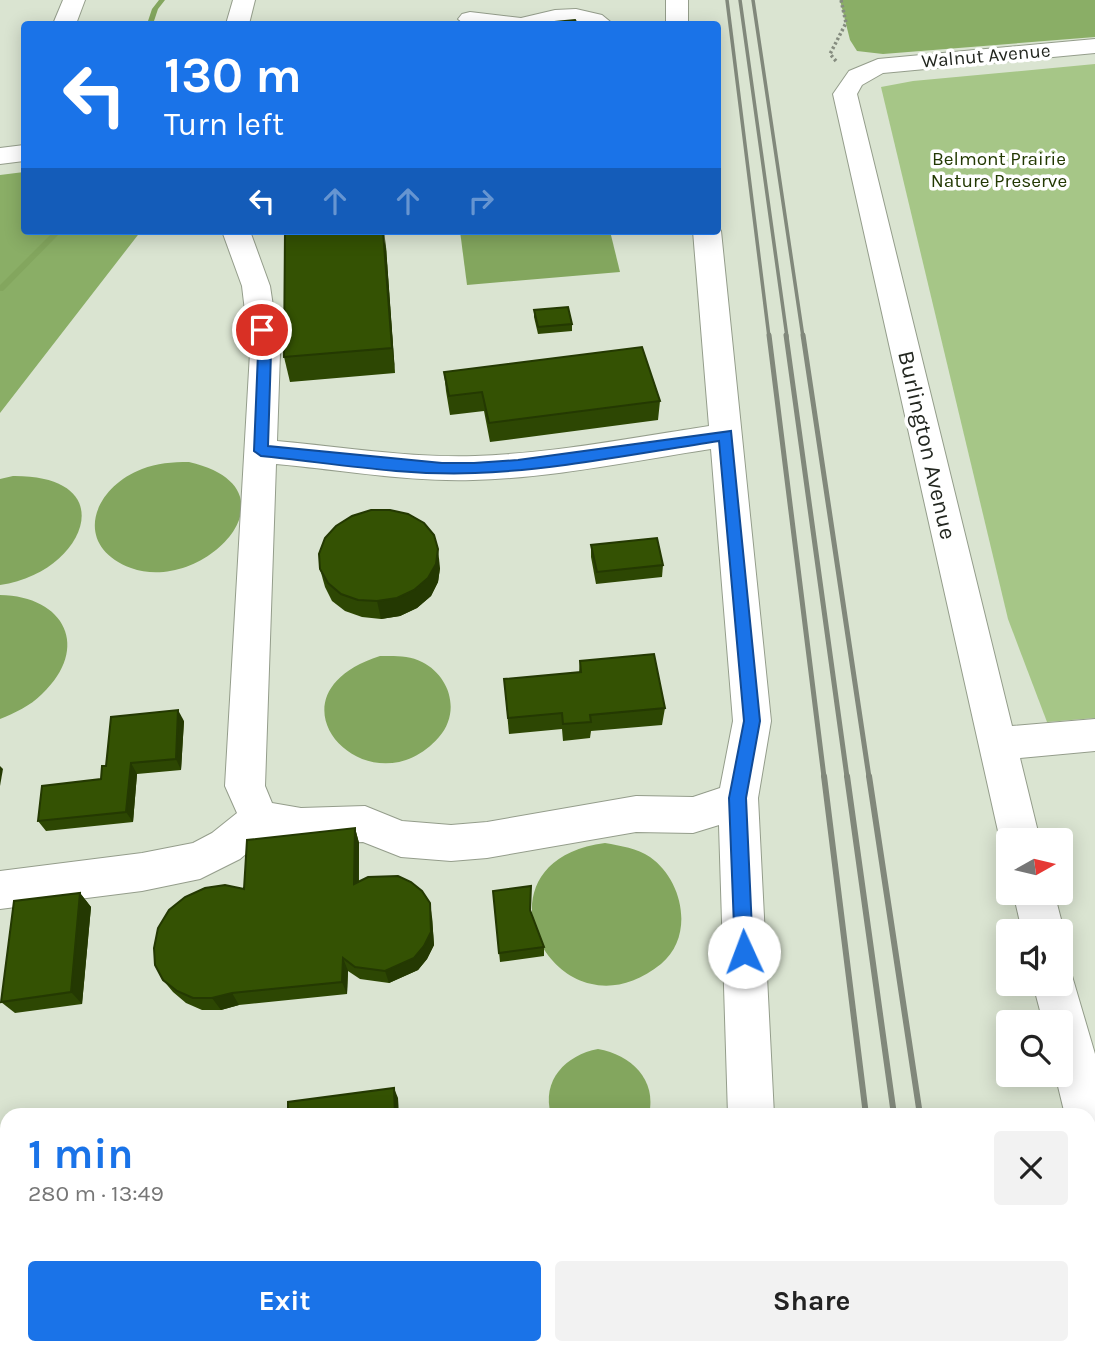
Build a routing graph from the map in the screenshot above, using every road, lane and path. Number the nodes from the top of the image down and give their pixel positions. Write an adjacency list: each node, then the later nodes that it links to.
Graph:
1 (74, 0): 6 (street)
2 (244, 0): 7 (street)
3 (677, 0): 11 (street)
4 (841, 0): 13 (path)
5 (470, 14): 8 (street)
6 (66, 21)
7 (239, 21)
8 (502, 21)
9 (544, 21): 10 (street)
10 (598, 21)
11 (677, 21)
12 (1095, 46): 13 (street, Walnut Avenue)
13 (866, 72): 21 (street, Burlington Avenue)
14 (21, 153): 15 (street)
15 (0, 156)
16 (237, 235): 19 (street)
17 (707, 235): 18 (street)
18 (726, 435): 19 (street); 22 (street)
19 (261, 451): 23 (street)
20 (1095, 735): 21 (street)
21 (997, 744): 24 (street, Burlington Avenue)
22 (738, 798): 23 (street); 27 (street)
23 (259, 818): 25 (street)
24 (1017, 828)
25 (0, 890)
26 (1058, 996): 28 (street)
27 (751, 1108)
28 (1086, 1108)

